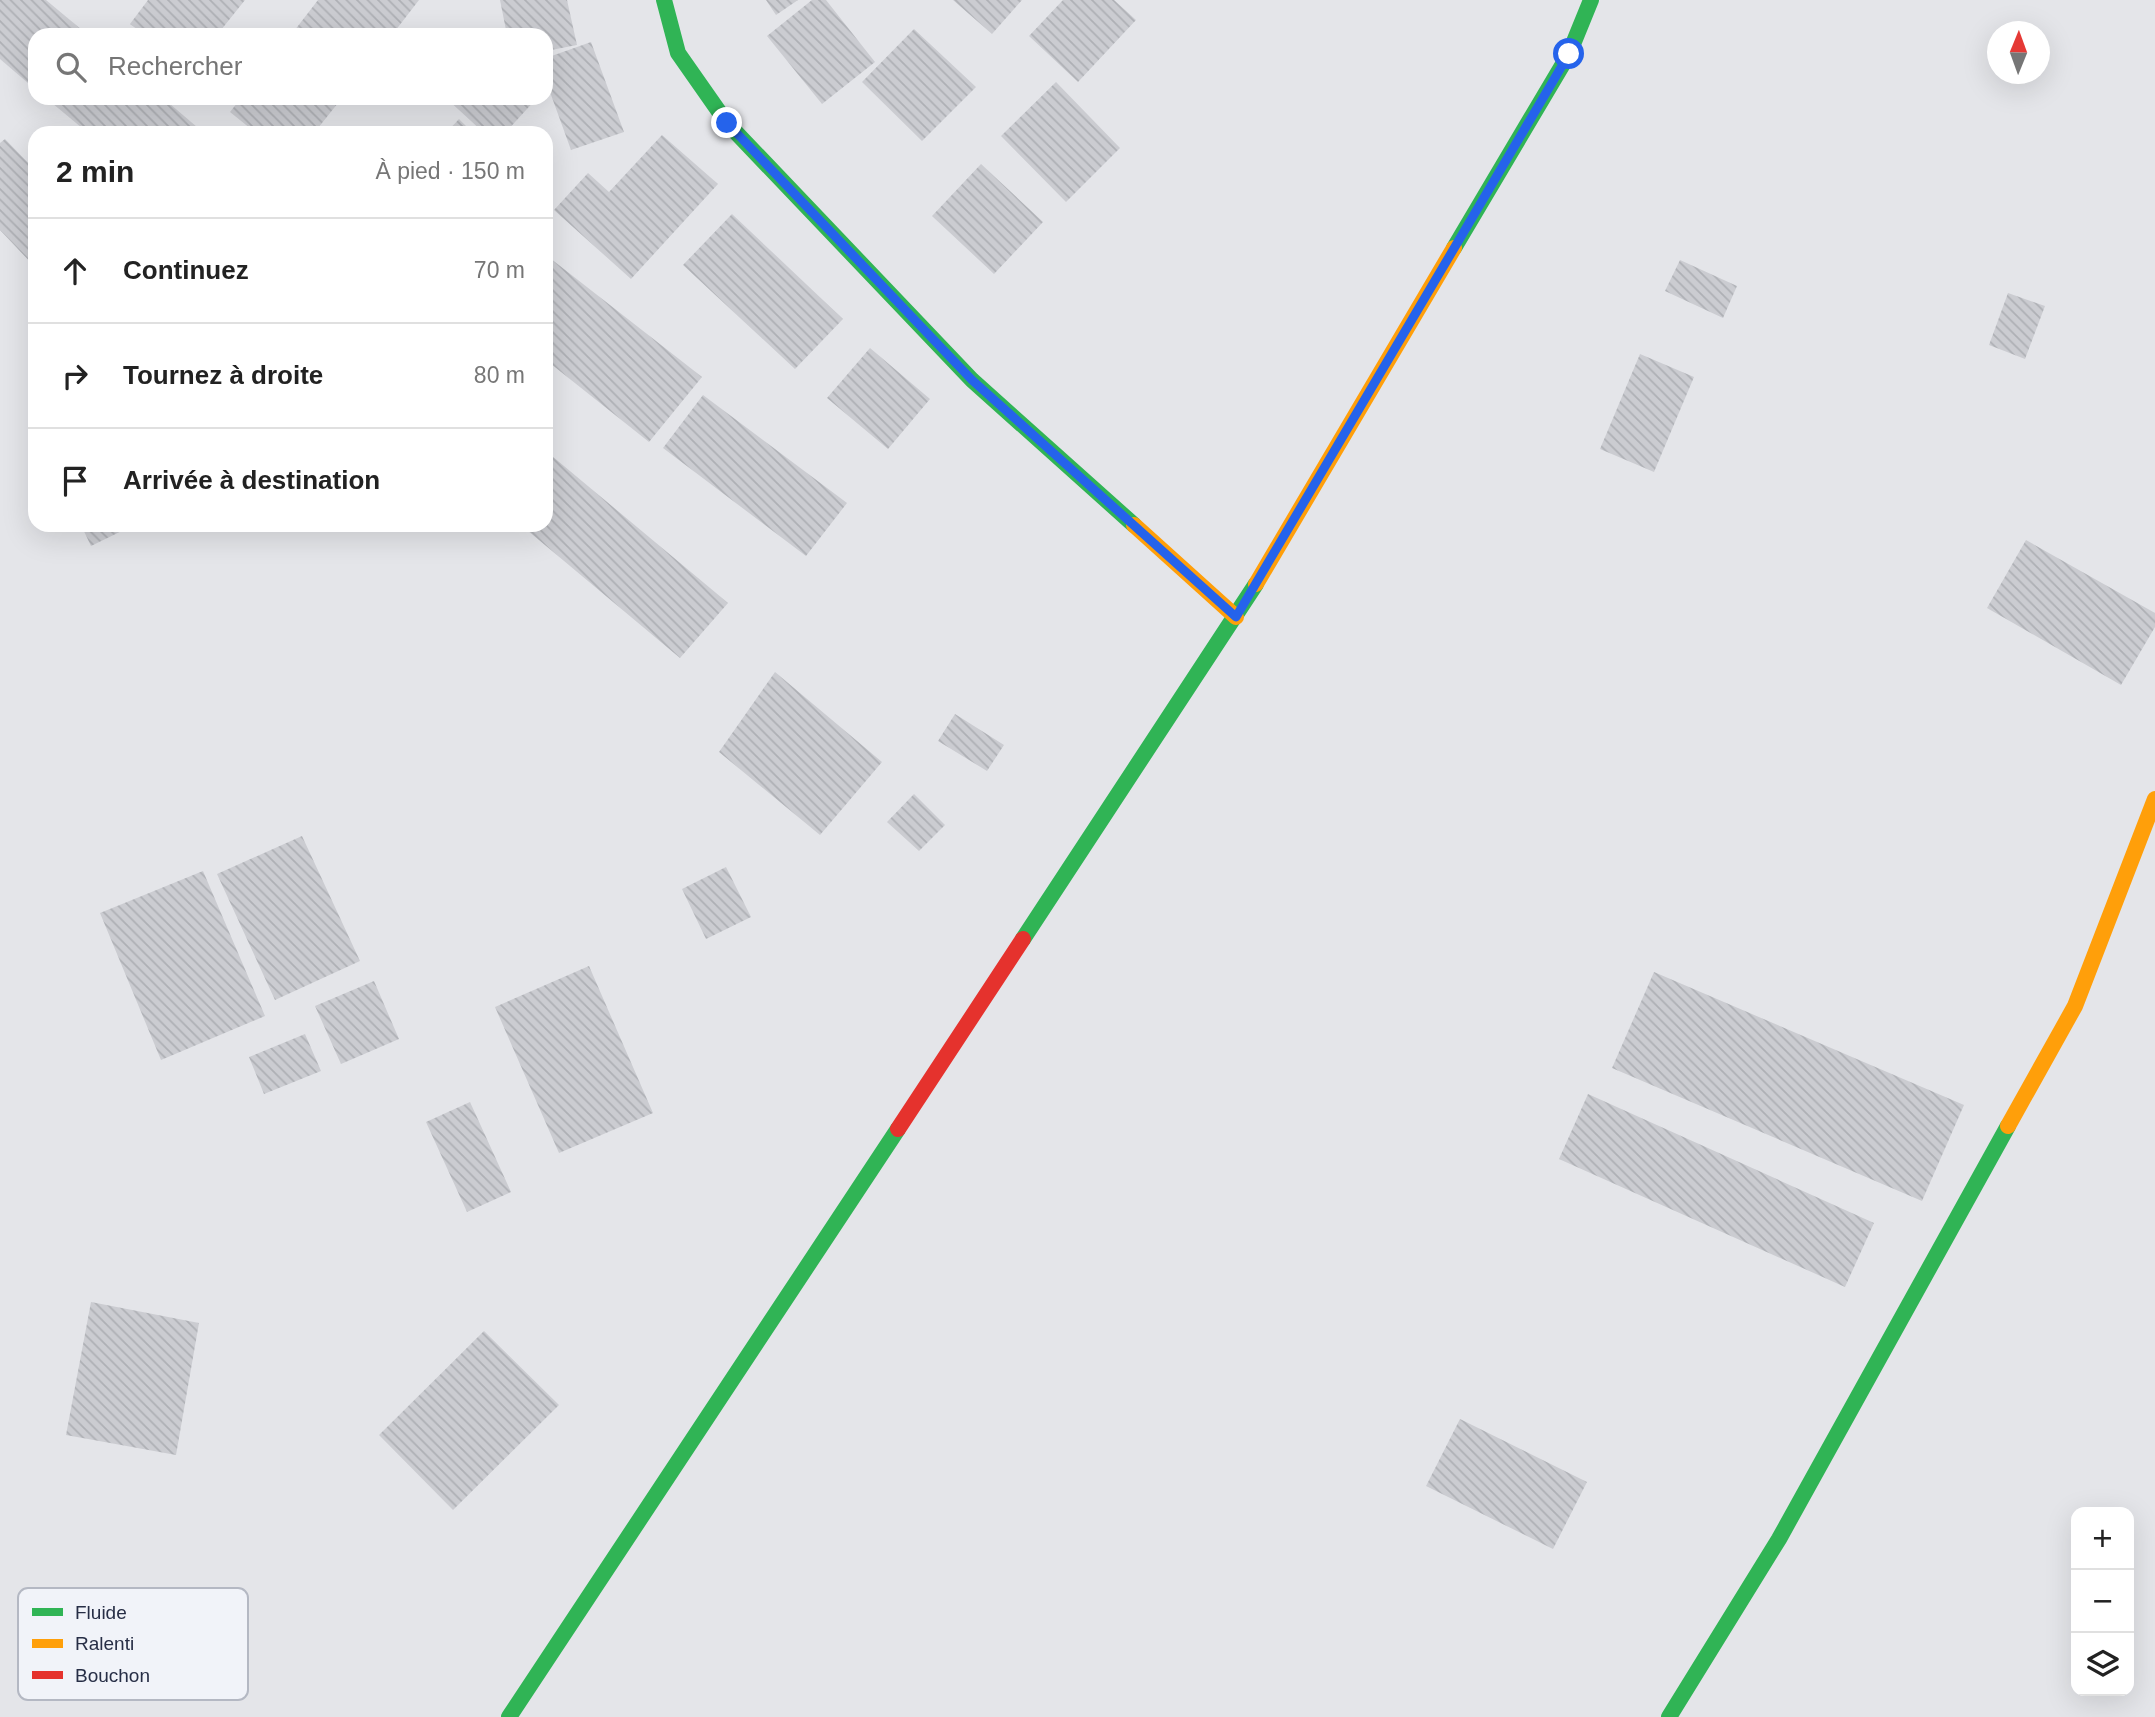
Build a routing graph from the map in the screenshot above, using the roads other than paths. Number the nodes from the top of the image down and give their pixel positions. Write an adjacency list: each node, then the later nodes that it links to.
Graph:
1 (664, 0): 3 (street)
2 (1591, 0): 3 (street)
3 (1236, 617): 5 (street)
4 (2155, 799): 6 (street)
5 (509, 1717)
6 (1669, 1717)

